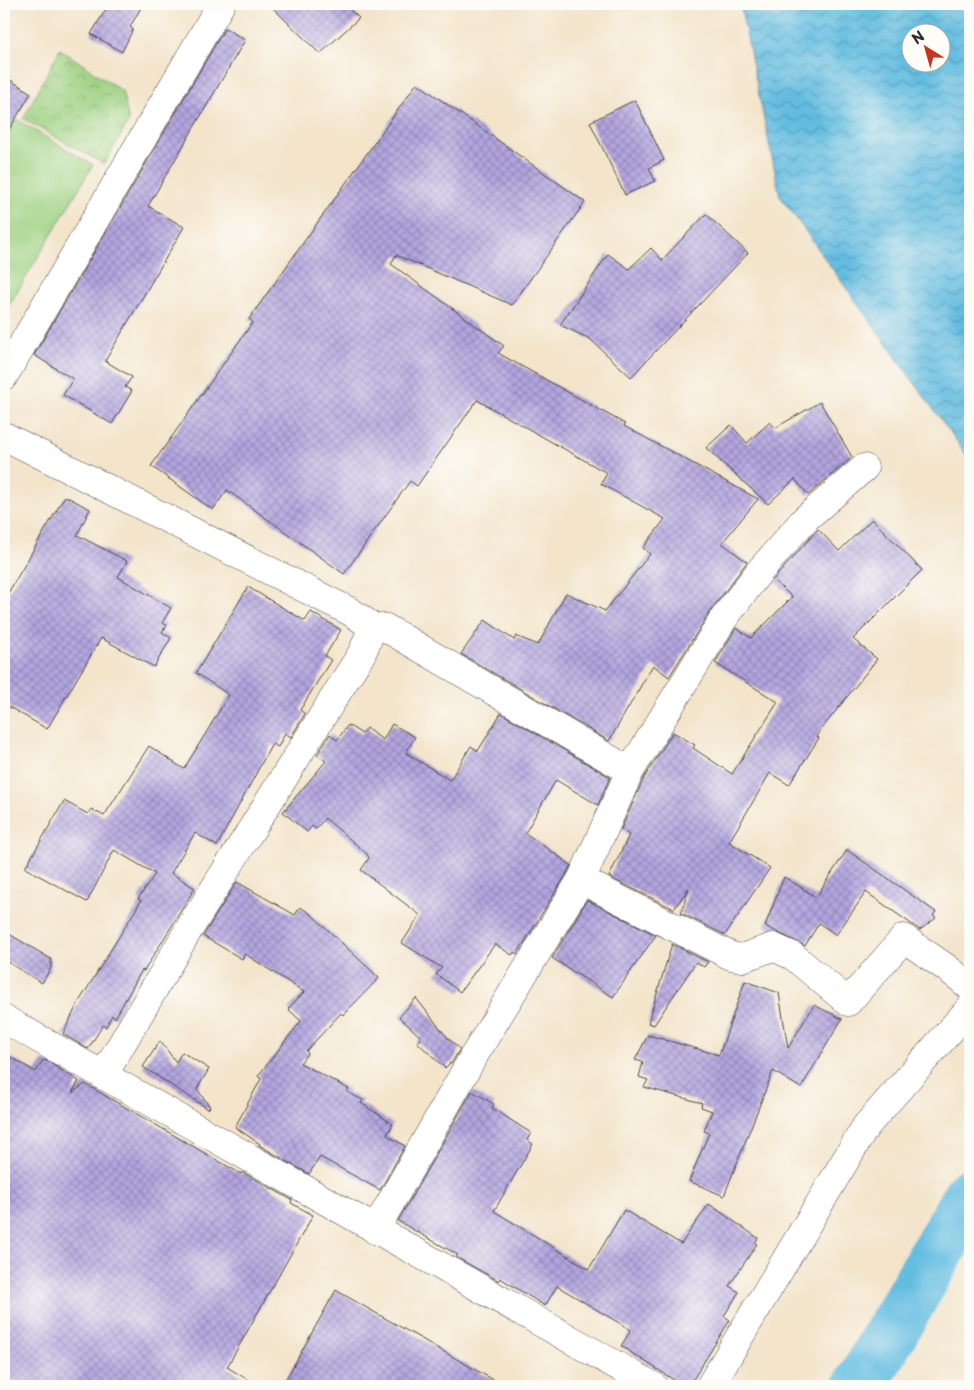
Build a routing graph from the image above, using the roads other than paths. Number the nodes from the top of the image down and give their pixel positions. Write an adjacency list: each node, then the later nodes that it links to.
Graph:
1 (222, 4): 2 (street)
2 (4, 376)
3 (4, 436): 5 (street)
4 (864, 468): 6 (street)
5 (373, 627): 6 (street); 11 (street)
6 (630, 771): 7 (street)
7 (581, 880): 8 (street); 12 (street)
8 (970, 987)
9 (970, 1008): 14 (street)
10 (4, 1019): 11 (street)
11 (103, 1076): 12 (street)
12 (375, 1230): 13 (street)
13 (653, 1386)
14 (710, 1386)

